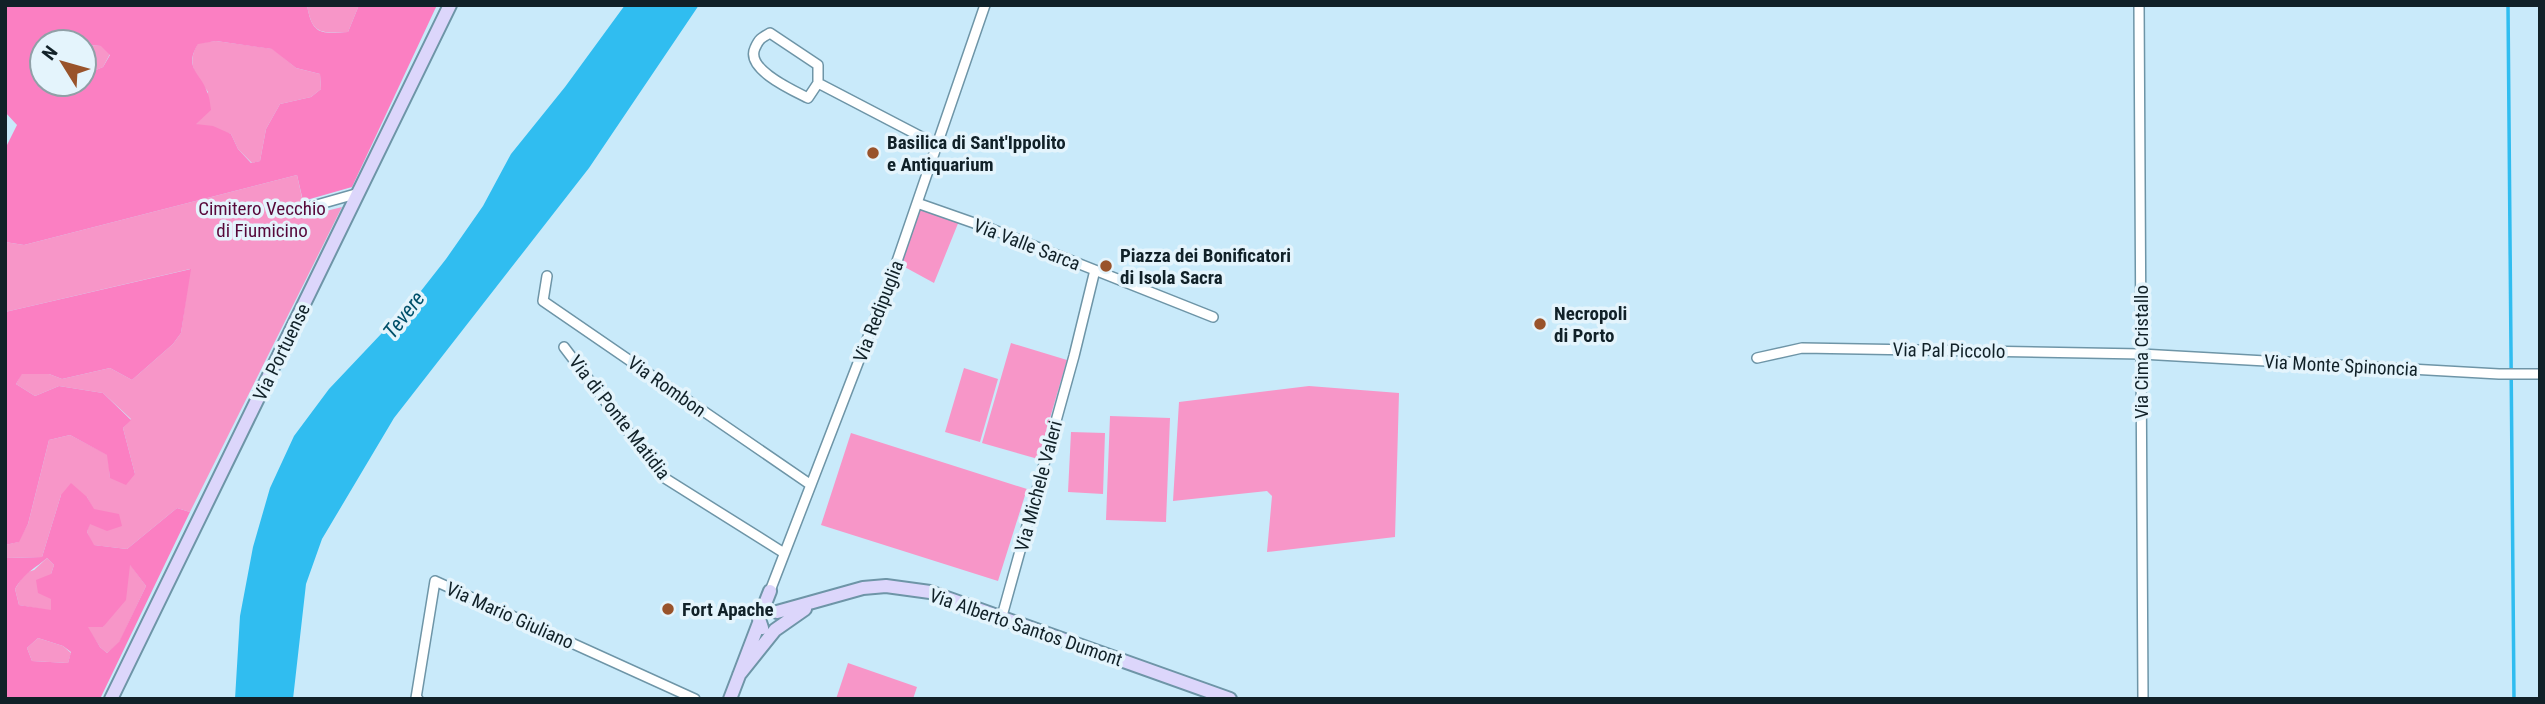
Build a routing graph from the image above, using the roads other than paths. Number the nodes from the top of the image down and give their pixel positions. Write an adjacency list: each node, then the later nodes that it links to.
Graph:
1 (450, 5): 6 (street, Via Portuense)
2 (985, 5): 5 (street, Via Redipuglia)
3 (2139, 5): 13 (street, Via Cima Cristallo)
4 (818, 83): 4 (street); 5 (street)
5 (937, 145): 7 (street, Via Redipuglia)
6 (359, 192): 8 (street); 25 (street, Via Portuense)
7 (918, 202): 9 (street, Via Valle Sarca); 16 (street, Via Redipuglia)
8 (306, 208)
9 (1095, 270): 11 (street, Via Valle Sarca); 21 (street, Via Michele Valeri)
10 (547, 276): 16 (street, Via Rombon)
11 (1213, 317)
12 (565, 346): 17 (street, Via di Ponte Matidia)
13 (2141, 354): 14 (street, Via Pal Piccolo); 15 (street, Via Monte Spinoncia); 30 (street, Via Cima Cristallo)
14 (1757, 358)
15 (2540, 374)
16 (811, 485): 17 (street, Via Redipuglia)
17 (785, 552): 18 (street, Via Redipuglia)
18 (770, 591): 20 (street); 22 (street, Via Redipuglia)
19 (817, 602): 20 (street); 21 (street, Via Alberto Santos Dumont); 23 (street)
20 (777, 612): 22 (street); 23 (street)
21 (1002, 616): 29 (street, Via Alberto Santos Dumont)
22 (760, 618): 23 (street); 24 (street, Via Redipuglia)
23 (776, 629): 24 (street)
24 (739, 675): 28 (street, Via Redipuglia)
25 (111, 699)
26 (418, 699): 27 (street, Via Mario Giuliano)
27 (695, 699)
28 (730, 699)
29 (1230, 699)
30 (2143, 699)

